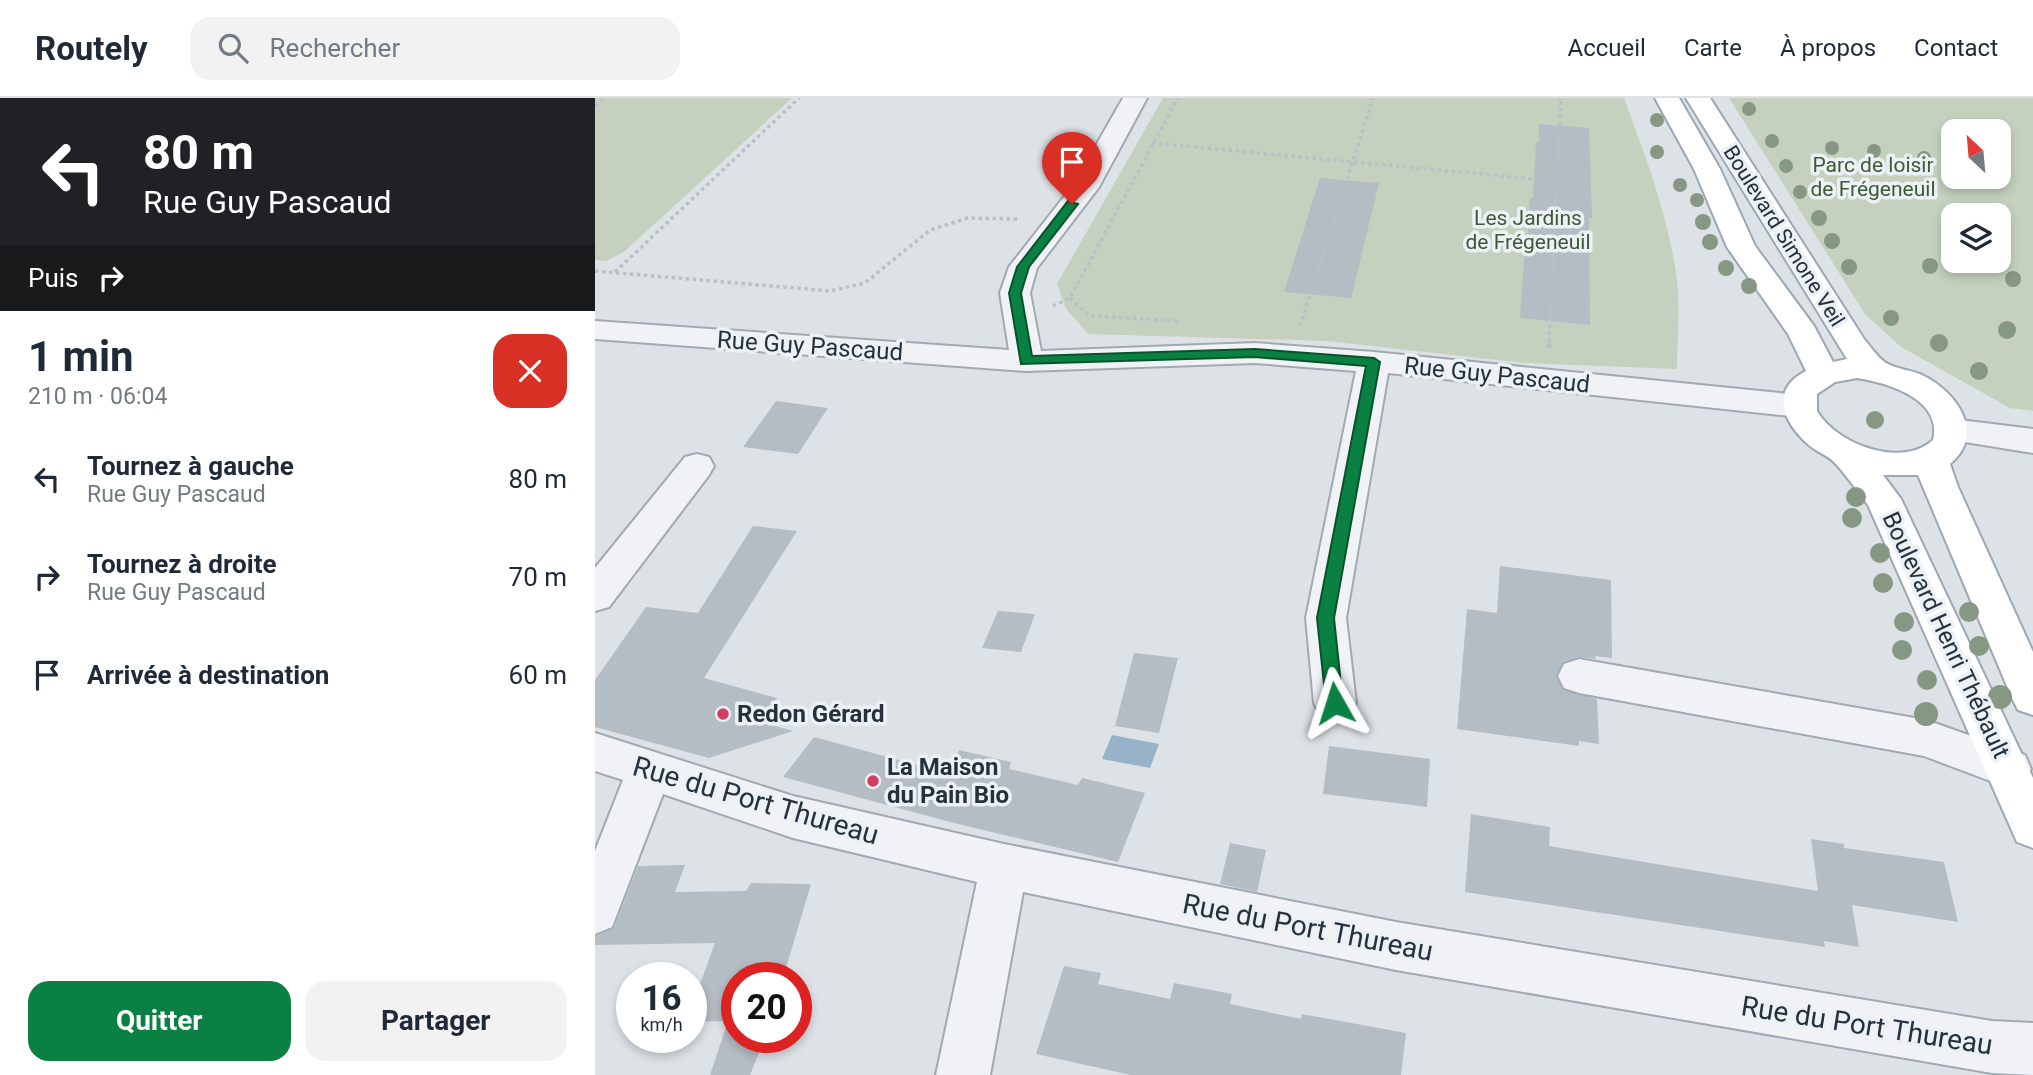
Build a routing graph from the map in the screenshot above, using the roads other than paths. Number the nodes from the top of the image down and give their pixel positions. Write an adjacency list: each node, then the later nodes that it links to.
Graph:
1 (1135, 98): 5 (street)
2 (1667, 98): 8 (main road, Boulevard Simone Veil)
3 (1698, 98): 7 (main road, Boulevard Simone Veil)
4 (595, 330): 5 (street, Rue Guy Pascaud)
5 (1026, 361): 6 (street, Rue Guy Pascaud)
6 (1374, 362): 9 (street, Rue Guy Pascaud); 17 (street)
7 (1875, 371): 8 (main road); 11 (main road)
8 (1823, 373): 9 (main road)
9 (1800, 406): 12 (main road)
10 (2033, 441): 11 (street)
11 (1941, 444): 12 (main road); 16 (main road)
12 (1844, 452): 20 (main road, Boulevard Henri Thébault)
13 (697, 466): 14 (street)
14 (595, 596)
15 (1579, 676): 20 (street)
16 (2033, 698)
17 (1335, 703)
18 (595, 752): 19 (street, Rue du Port Thureau)
19 (650, 769): 22 (street, Rue du Port Thureau); 23 (street)
20 (2009, 769): 21 (main road, Boulevard Henri Thébault)
21 (2033, 827)
22 (1004, 866): 24 (street, Rue du Port Thureau); 25 (street)
23 (595, 911)
24 (2033, 1049)
25 (963, 1075)

